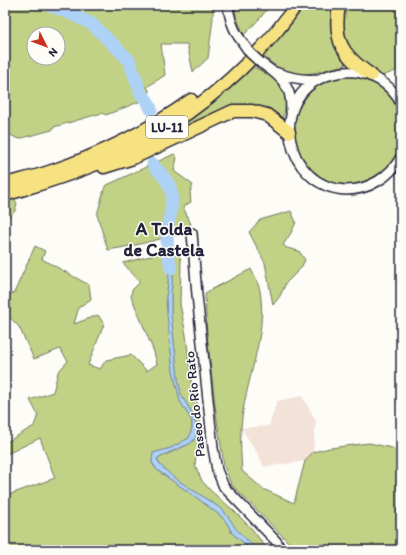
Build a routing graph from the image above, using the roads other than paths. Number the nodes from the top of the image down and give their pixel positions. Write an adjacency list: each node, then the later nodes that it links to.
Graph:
1 (228, 5): 4 (street, bridge)
2 (339, 5): 5 (highway)
3 (293, 6): 11 (highway, LU-11); 12 (highway, LU-11)
4 (273, 72): 6 (street); 8 (street)
5 (371, 75): 6 (street); 7 (street)
6 (319, 78): 8 (street)
7 (401, 103)
8 (291, 115): 9 (street)
9 (289, 132): 10 (street); 12 (highway)
10 (401, 157)
11 (5, 184)
12 (5, 195)
13 (192, 233): 14 (street, Paseo do Río Rato)
14 (280, 550)

